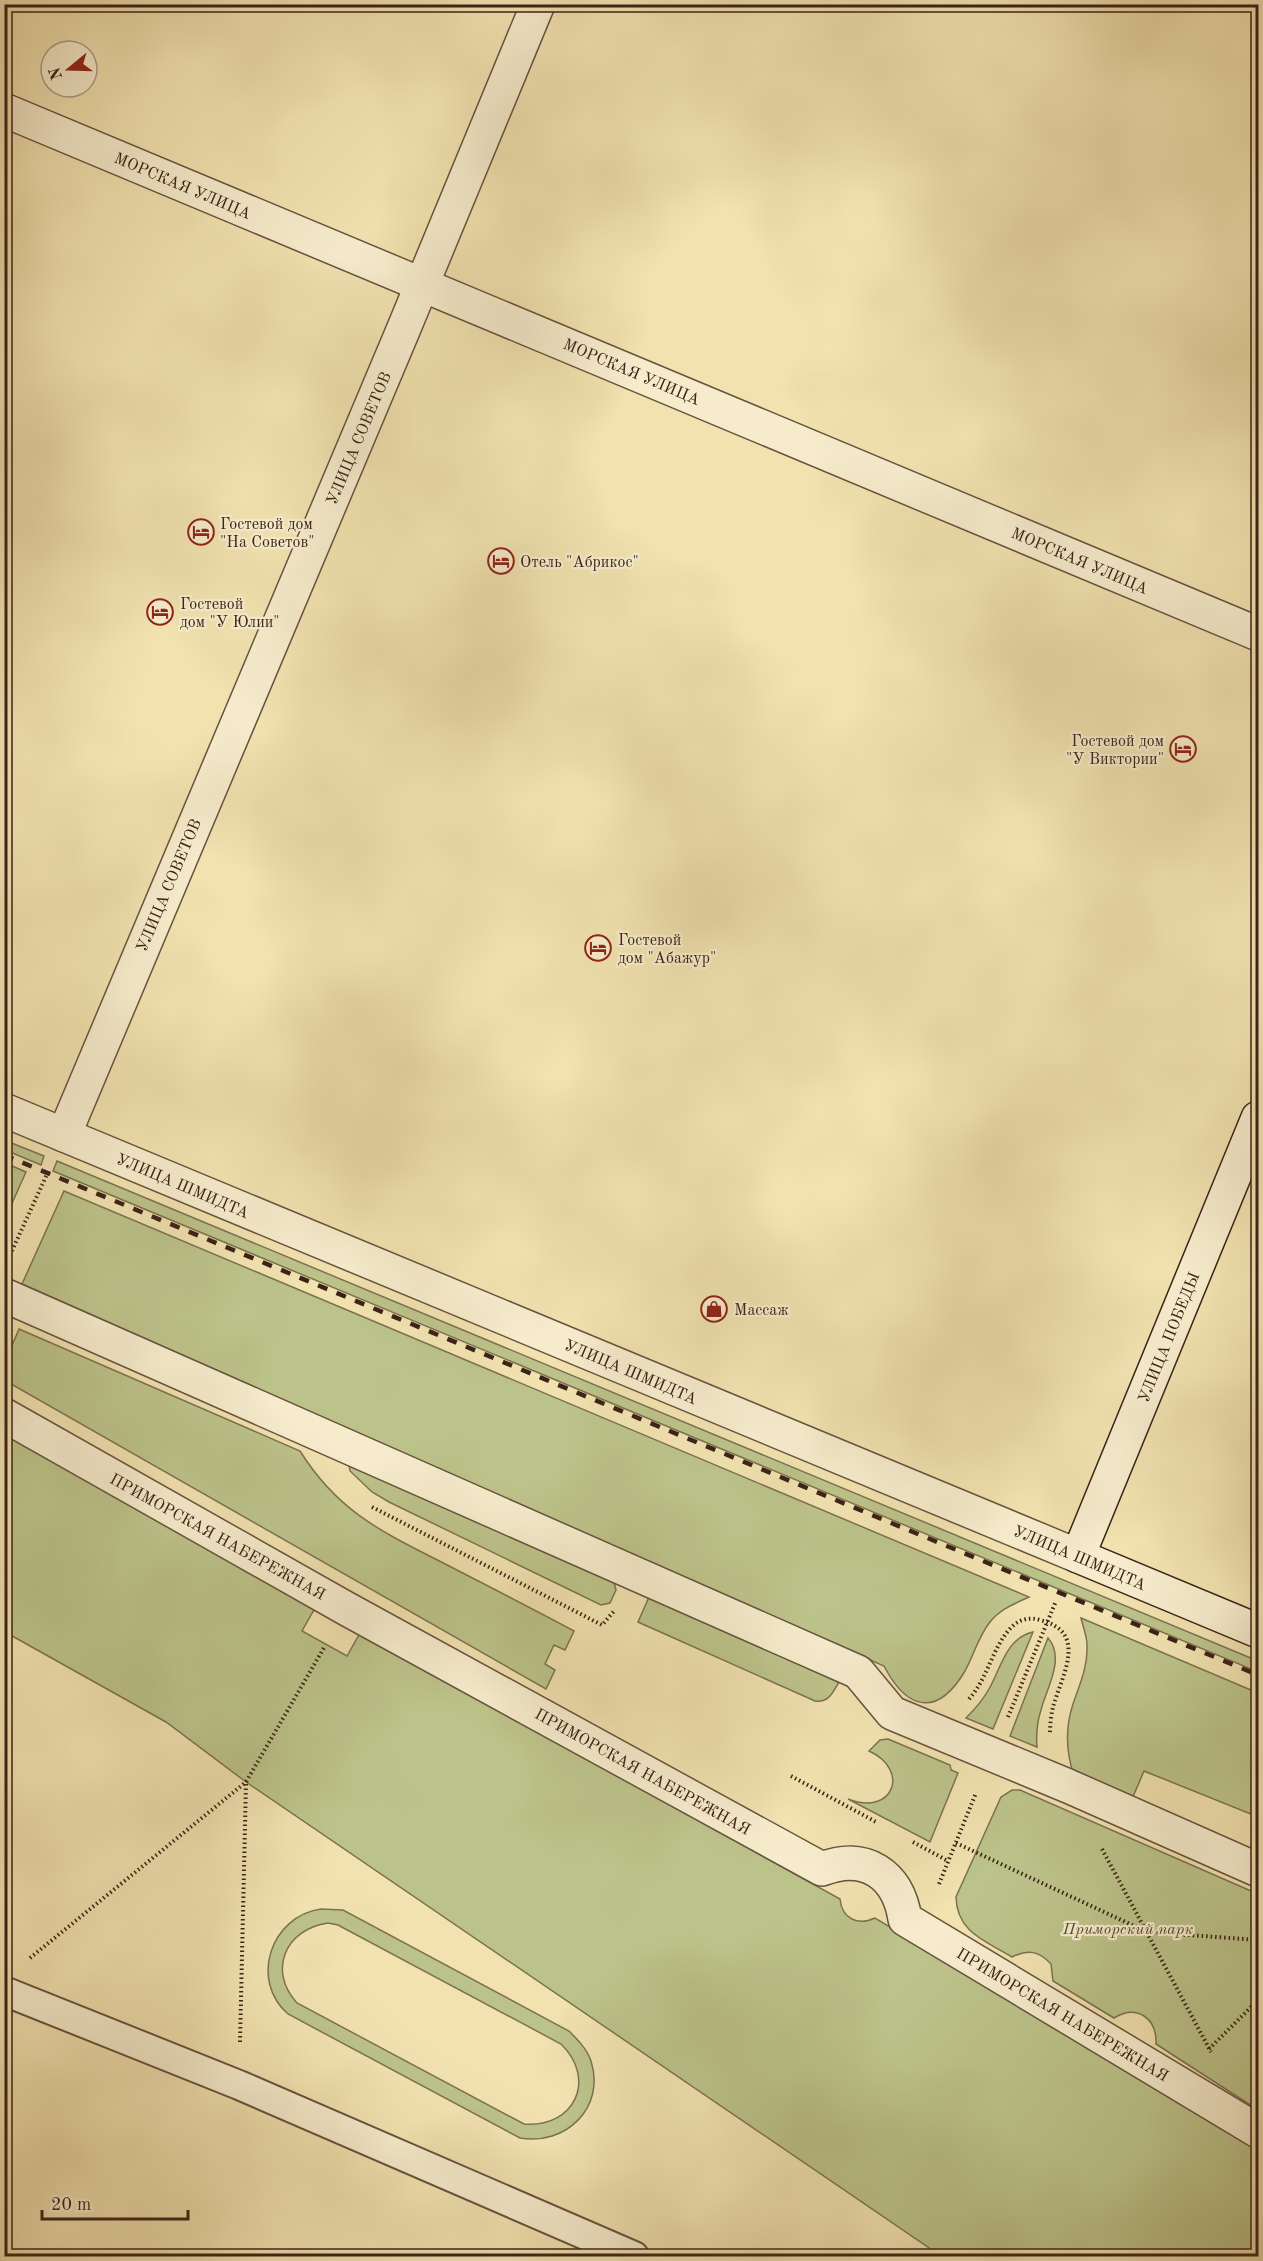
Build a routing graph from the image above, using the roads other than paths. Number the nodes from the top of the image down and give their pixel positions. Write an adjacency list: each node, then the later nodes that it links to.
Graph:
1 (538, 4): 3 (street, УЛИЦА СОВЕТОВ)
2 (4, 110): 3 (street, МОРСКАЯ УЛИЦА)
3 (422, 284): 4 (street, МОРСКАЯ УЛИЦА); 7 (street, УЛИЦА СОВЕТОВ)
4 (1258, 634)
5 (4, 1110): 7 (street, УЛИЦА ШМИДТА)
6 (1258, 1118): 10 (street, УЛИЦА ПОБЕДЫ)
7 (64, 1135): 10 (street, УЛИЦА ШМИДТА)
8 (4, 1295): 12 (street)
9 (4, 1415): 14 (street, ПРИМОРСКАЯ НАБЕРЕЖНАЯ)
10 (1078, 1556): 11 (street, УЛИЦА ШМИДТА)
11 (1258, 1631)
12 (1258, 1870)
13 (4, 1991): 15 (lane)
14 (1258, 2131)
15 (634, 2256)

